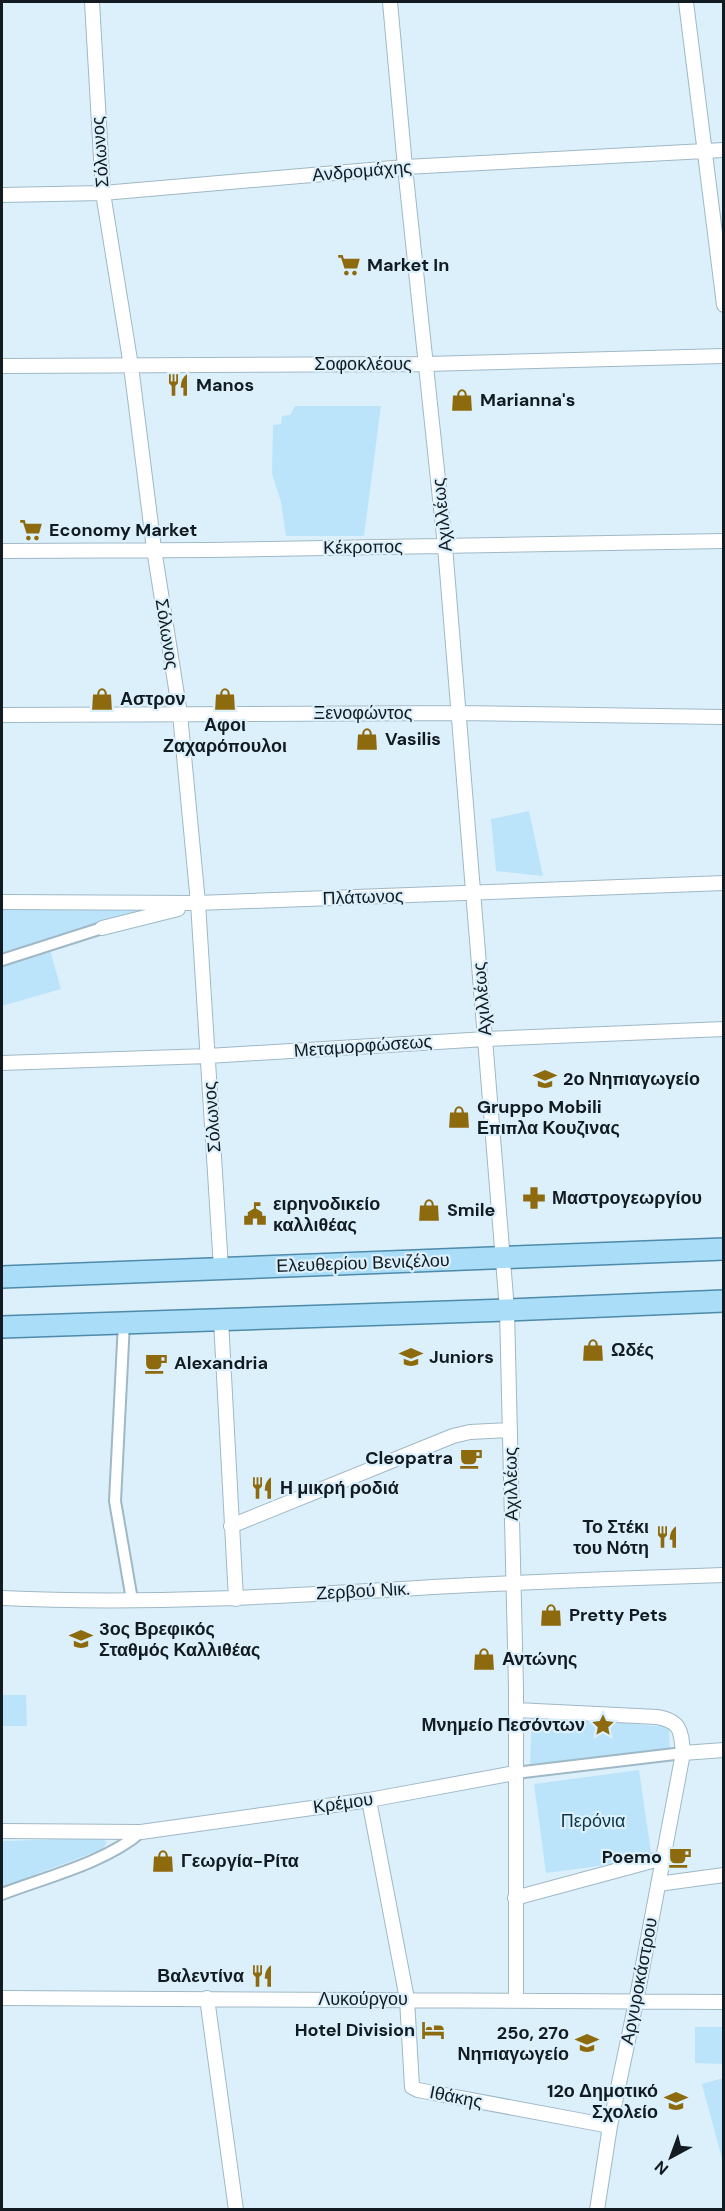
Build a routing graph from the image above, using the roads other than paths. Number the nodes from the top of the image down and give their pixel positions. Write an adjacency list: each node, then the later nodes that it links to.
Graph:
1 (92, 2): 7 (street, Σόλωνος)
2 (390, 2): 6 (street, Αχιλλέως)
3 (686, 2): 4 (street)
4 (704, 150): 5 (street, Ανδρομάχης); 6 (street, Ανδρομάχης); 9 (street)
5 (723, 150)
6 (405, 167): 7 (street, Ανδρομάχης); 11 (street, Αχιλλέως)
7 (103, 194): 8 (street, Ανδρομάχης); 13 (street, Σόλωνος)
8 (2, 195)
9 (723, 305)
10 (723, 356): 11 (street, Σοφοκλέους)
11 (426, 364): 13 (street, Σοφοκλέους); 15 (street, Αχιλλέως)
12 (2, 366): 13 (street, Σοφοκλέους)
13 (131, 366): 16 (street, Σόλωνος)
14 (723, 541): 15 (street, Κέκροπος)
15 (445, 546): 16 (street, Κέκροπος); 18 (street, Αχιλλέως)
16 (153, 549): 17 (street, Κέκροπος); 19 (street, Σόλωνος)
17 (2, 551)
18 (459, 713): 19 (street, Ξενοφώντος); 21 (street, Ξενοφώντος); 23 (street, Αχιλλέως)
19 (180, 714): 20 (street, Ξενοφώντος); 25 (street, Σόλωνος)
20 (2, 716)
21 (723, 717)
22 (723, 883): 23 (street, Πλάτωνος)
23 (473, 893): 25 (street, Πλάτωνος); 29 (street, Αχιλλέως)
24 (2, 902): 25 (street, Πλάτωνος)
25 (198, 903): 26 (street); 30 (street, Σόλωνος)
26 (102, 928): 27 (street)
27 (2, 960)
28 (723, 1029): 29 (street, Μεταμορφώσεως)
29 (486, 1039): 30 (street, Μεταμορφώσεως); 33 (street, Αχιλλέως)
30 (208, 1056): 31 (street, Μεταμορφώσεως); 34 (street, Σόλωνος)
31 (2, 1063)
32 (723, 1250): 33 (main road, Ελευθερίου Βενιζέλου)
33 (503, 1259): 34 (main road, Ελευθερίου Βενιζέλου); 37 (street, Αχιλλέως)
34 (221, 1268): 35 (main road, Ελευθερίου Βενιζέλου)
35 (2, 1277)
36 (723, 1301): 37 (main road)
37 (507, 1310): 38 (main road); 41 (street, Αχιλλέως)
38 (221, 1320): 39 (main road); 42 (street)
39 (124, 1322): 40 (main road); 47 (street)
40 (2, 1327)
41 (510, 1430): 42 (street); 44 (street, Αχιλλέως)
42 (231, 1526): 46 (street)
43 (723, 1575): 44 (street, Ζερβού Νικ.)
44 (513, 1583): 46 (street, Ζερβού Νικ.); 48 (street, Αχιλλέως)
45 (2, 1598): 47 (street, Ζερβού Νικ.)
46 (236, 1599): 47 (street, Ζερβού Νικ.)
47 (132, 1600)
48 (516, 1710): 50 (street); 51 (street, Αχιλλέως)
49 (723, 1750): 50 (street)
50 (683, 1753): 51 (street, Κρέμου); 55 (street, Αργυροκάστρου)
51 (515, 1773): 52 (street, Κρέμου); 59 (street, Αχιλλέως)
52 (369, 1800): 54 (street, Κρέμου); 62 (street, Ιθάκης)
53 (2, 1831): 54 (street, Κρέμου)
54 (141, 1832): 58 (street)
55 (663, 1858): 57 (street, Αργυροκάστρου); 59 (street)
56 (723, 1875): 57 (street)
57 (658, 1884): 64 (street, Αργυροκάστρου)
58 (2, 1894)
59 (516, 1899): 63 (street, Αχιλλέως)
60 (2, 1998): 61 (street, Λυκούργου)
61 (207, 1998): 62 (street, Λυκούργου); 67 (street)
62 (407, 1999): 63 (street, Λυκούργου); 66 (street, Ιθάκης)
63 (516, 2000): 64 (street, Λυκούργου)
64 (636, 2002): 65 (street, Λυκούργου); 66 (street, Αργυροκάστρου)
65 (723, 2002)
66 (610, 2126): 68 (street, Αργυροκάστρου)
67 (236, 2210)
68 (597, 2210)

